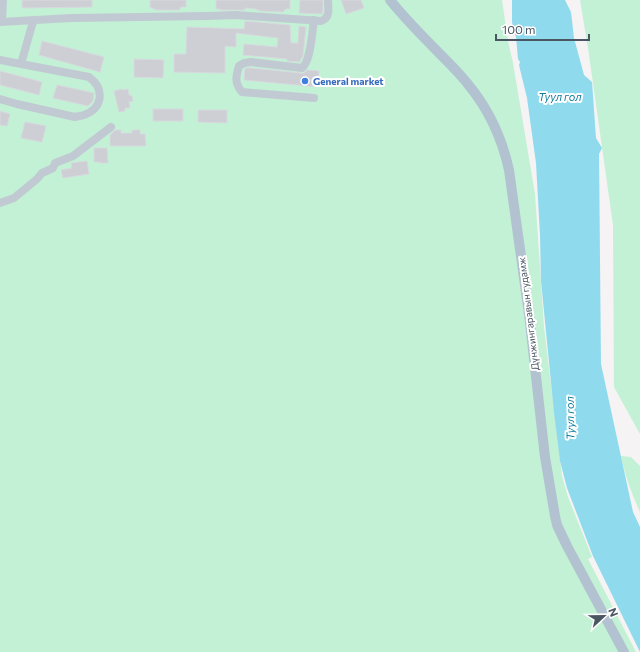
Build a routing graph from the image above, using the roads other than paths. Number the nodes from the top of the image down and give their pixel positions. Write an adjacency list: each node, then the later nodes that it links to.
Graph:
1 (2, 0): 6 (street)
2 (328, 0): 5 (street)
3 (390, 0): 13 (main road, Дүнжингаравын гудамж)
4 (34, 20): 5 (street); 6 (street); 8 (street)
5 (314, 20): 9 (street)
6 (1, 22)
7 (0, 60): 8 (street)
8 (21, 64): 10 (street)
9 (314, 98)
10 (0, 99)
11 (112, 127): 12 (street)
12 (0, 202)
13 (624, 652)

